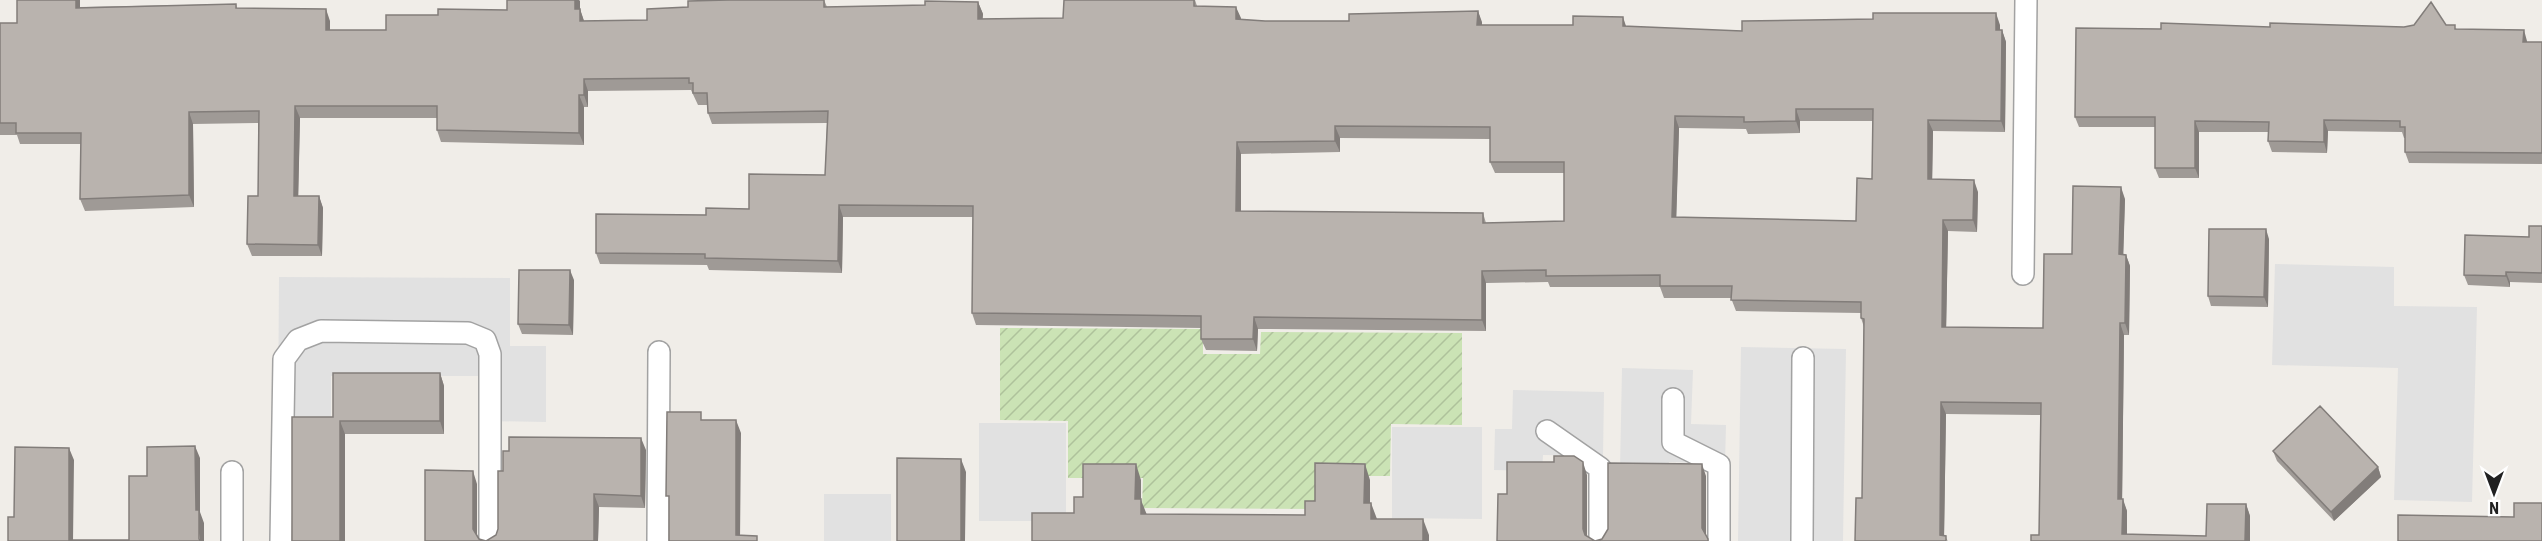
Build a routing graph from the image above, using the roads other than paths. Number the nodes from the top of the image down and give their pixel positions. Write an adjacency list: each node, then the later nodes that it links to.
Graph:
1 (2026, 0): 2 (lane)
2 (2023, 274)
3 (659, 352): 11 (lane)
4 (1803, 358): 14 (lane)
5 (1673, 399): 13 (lane)
6 (1547, 431): 12 (lane)
7 (232, 472): 8 (lane)
8 (232, 541)
9 (281, 541): 10 (lane)
10 (490, 541)
11 (658, 541)
12 (1600, 541)
13 (1719, 541)
14 (1802, 541)

